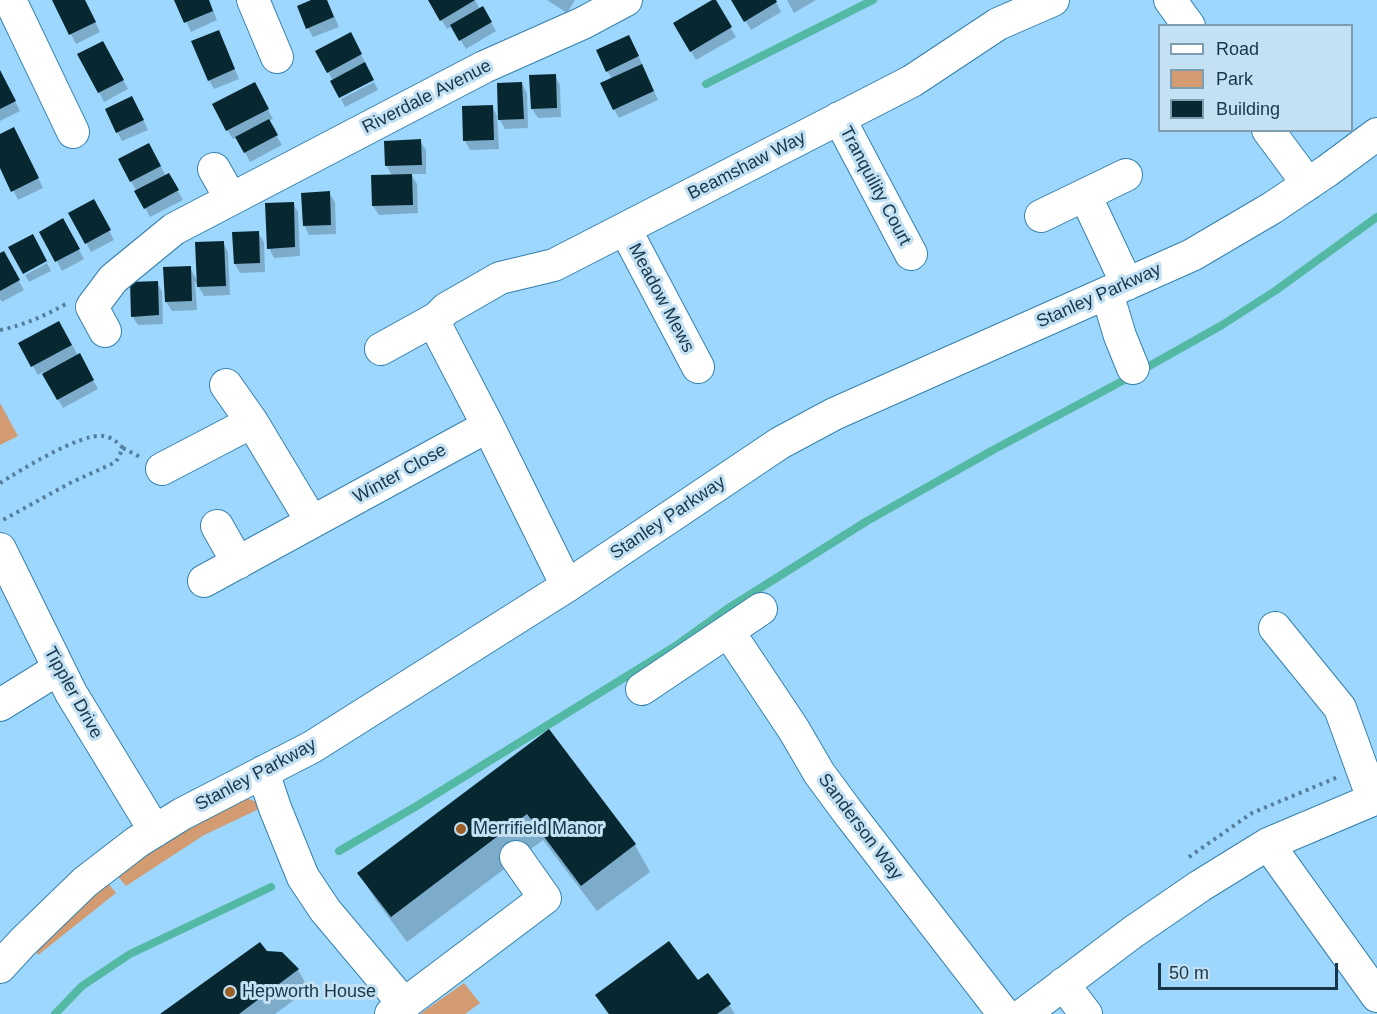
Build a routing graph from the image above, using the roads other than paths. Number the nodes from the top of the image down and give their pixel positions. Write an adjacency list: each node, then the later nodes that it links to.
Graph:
1 (10, 0): 9 (street)
2 (253, 0): 7 (street)
3 (626, 0): 16 (street, Riverdale Avenue)
4 (1053, 0): 8 (street, Beamshaw Way)
5 (1170, 0): 6 (street)
6 (1188, 24)
7 (277, 57)
8 (839, 118): 18 (street, Beamshaw Way); 19 (street, Tranquility Court)
9 (58, 119)
10 (1269, 132): 14 (street)
11 (1377, 134): 14 (street, Stanley Parkway)
12 (213, 169): 16 (street)
13 (1126, 175): 15 (street)
14 (1308, 184): 20 (street, Stanley Parkway)
15 (1085, 195): 17 (street); 20 (street)
16 (231, 199): 21 (street, Riverdale Avenue)
17 (1041, 216)
18 (625, 229): 22 (street, Beamshaw Way); 24 (street, Meadow Mews)
19 (911, 254)
20 (1117, 288): 25 (street); 35 (street, Stanley Parkway)
21 (87, 314)
22 (437, 318): 23 (street, Beamshaw Way); 28 (street)
23 (381, 348)
24 (698, 367)
25 (1133, 368)
26 (226, 385): 27 (street)
27 (252, 422): 29 (street); 30 (street)
28 (488, 426): 30 (street, Winter Close); 35 (street)
29 (162, 469)
30 (312, 522): 33 (street, Winter Close)
31 (217, 526): 33 (street)
32 (0, 549): 39 (street, Tippler Drive)
33 (238, 563): 34 (street, Winter Close)
34 (204, 581)
35 (567, 586): 42 (street, Stanley Parkway)
36 (761, 609): 38 (street)
37 (1275, 628): 43 (street)
38 (728, 631): 40 (street); 51 (street, Sanderson Way)
39 (58, 669): 41 (street); 44 (street, Tippler Drive)
40 (642, 689)
41 (0, 705)
42 (263, 772): 44 (street, Stanley Parkway); 50 (street)
43 (1375, 798): 45 (street)
44 (155, 831): 47 (street, Stanley Parkway)
45 (1268, 844): 48 (street); 49 (street)
46 (516, 857): 50 (street)
47 (0, 967)
48 (1063, 984): 52 (street); 53 (street)
49 (1377, 996)
50 (397, 1009)
51 (1004, 1014)
52 (1024, 1014)
53 (1086, 1014)

